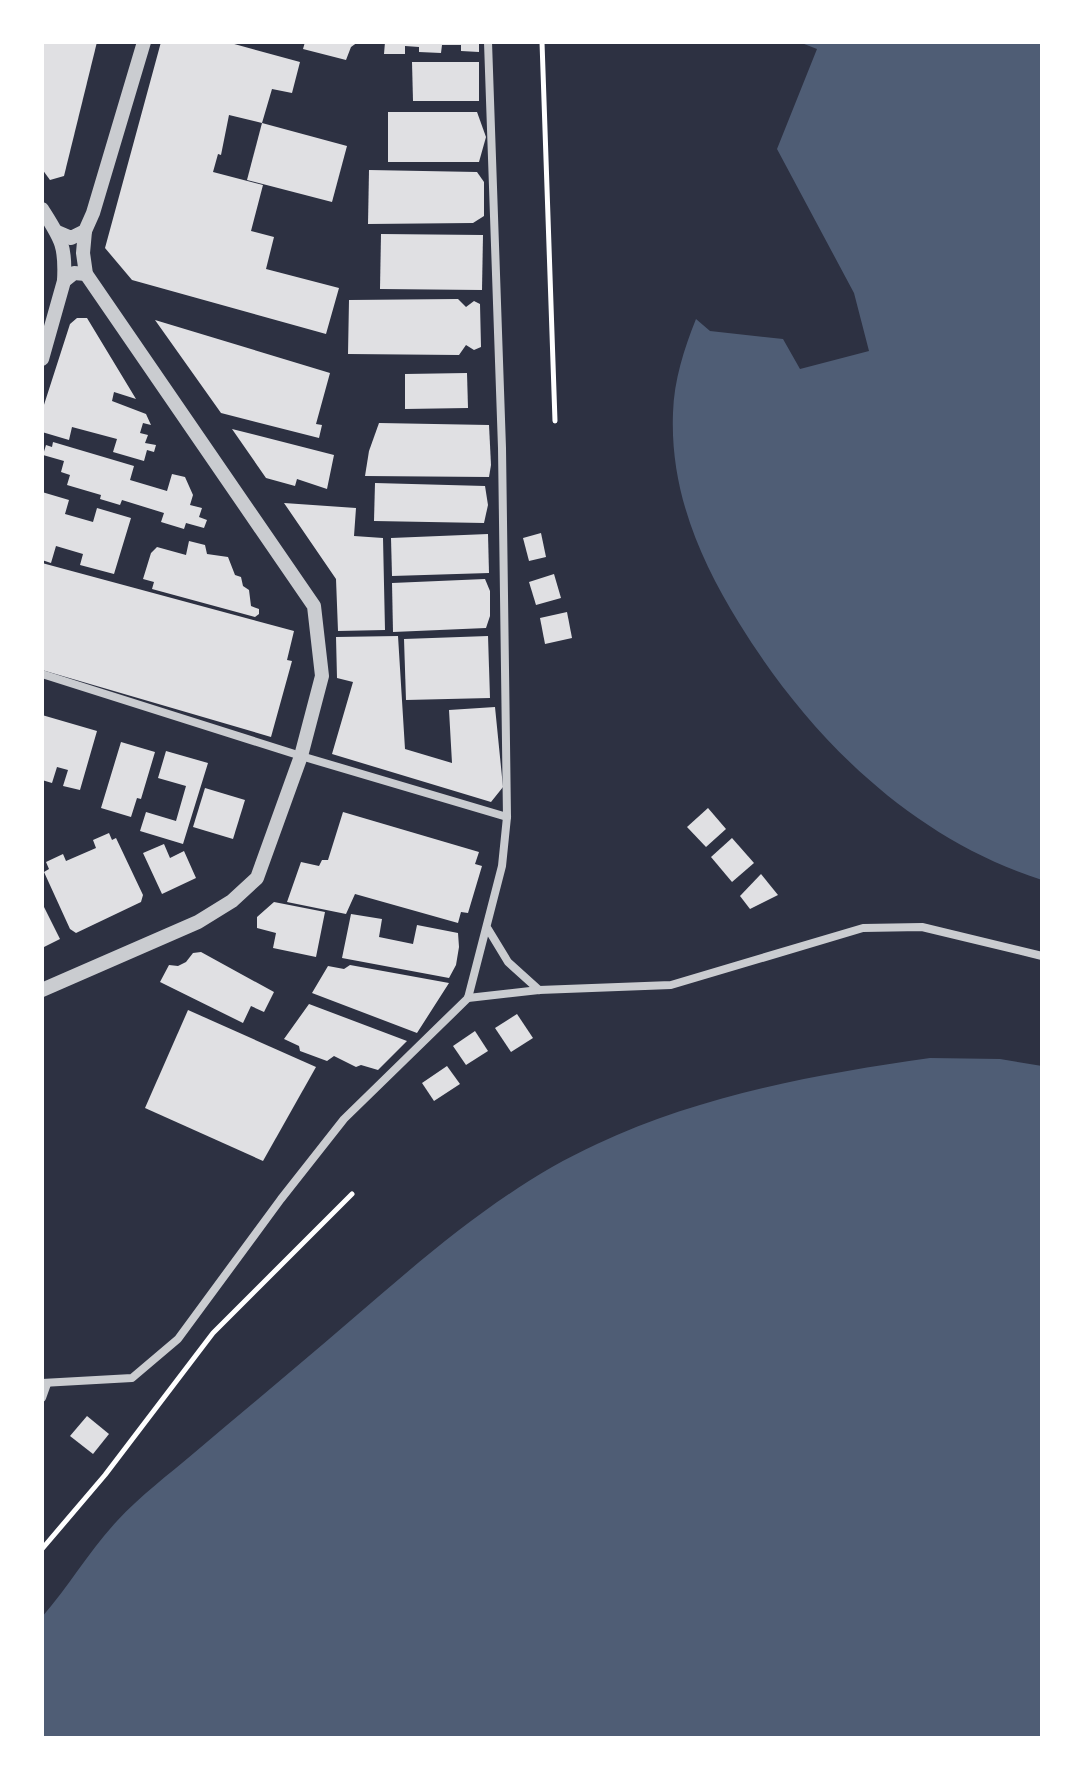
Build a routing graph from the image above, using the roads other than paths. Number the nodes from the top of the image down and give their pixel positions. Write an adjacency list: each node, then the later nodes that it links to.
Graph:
1 (144, 42): 4 (street)
2 (488, 42): 11 (street)
3 (42, 209): 5 (street)
4 (85, 231): 5 (street); 6 (street)
5 (57, 232): 7 (street)
6 (86, 274): 7 (street); 10 (street)
7 (64, 281): 8 (street)
8 (42, 359)
9 (42, 674): 10 (street)
10 (301, 756): 11 (street); 14 (street)
11 (507, 817): 12 (street)
12 (488, 929): 15 (street); 16 (street)
13 (1042, 956): 15 (street)
14 (42, 990)
15 (539, 990): 16 (street)
16 (468, 998): 17 (street)
17 (44, 1384): 18 (street)
18 (42, 1398)

